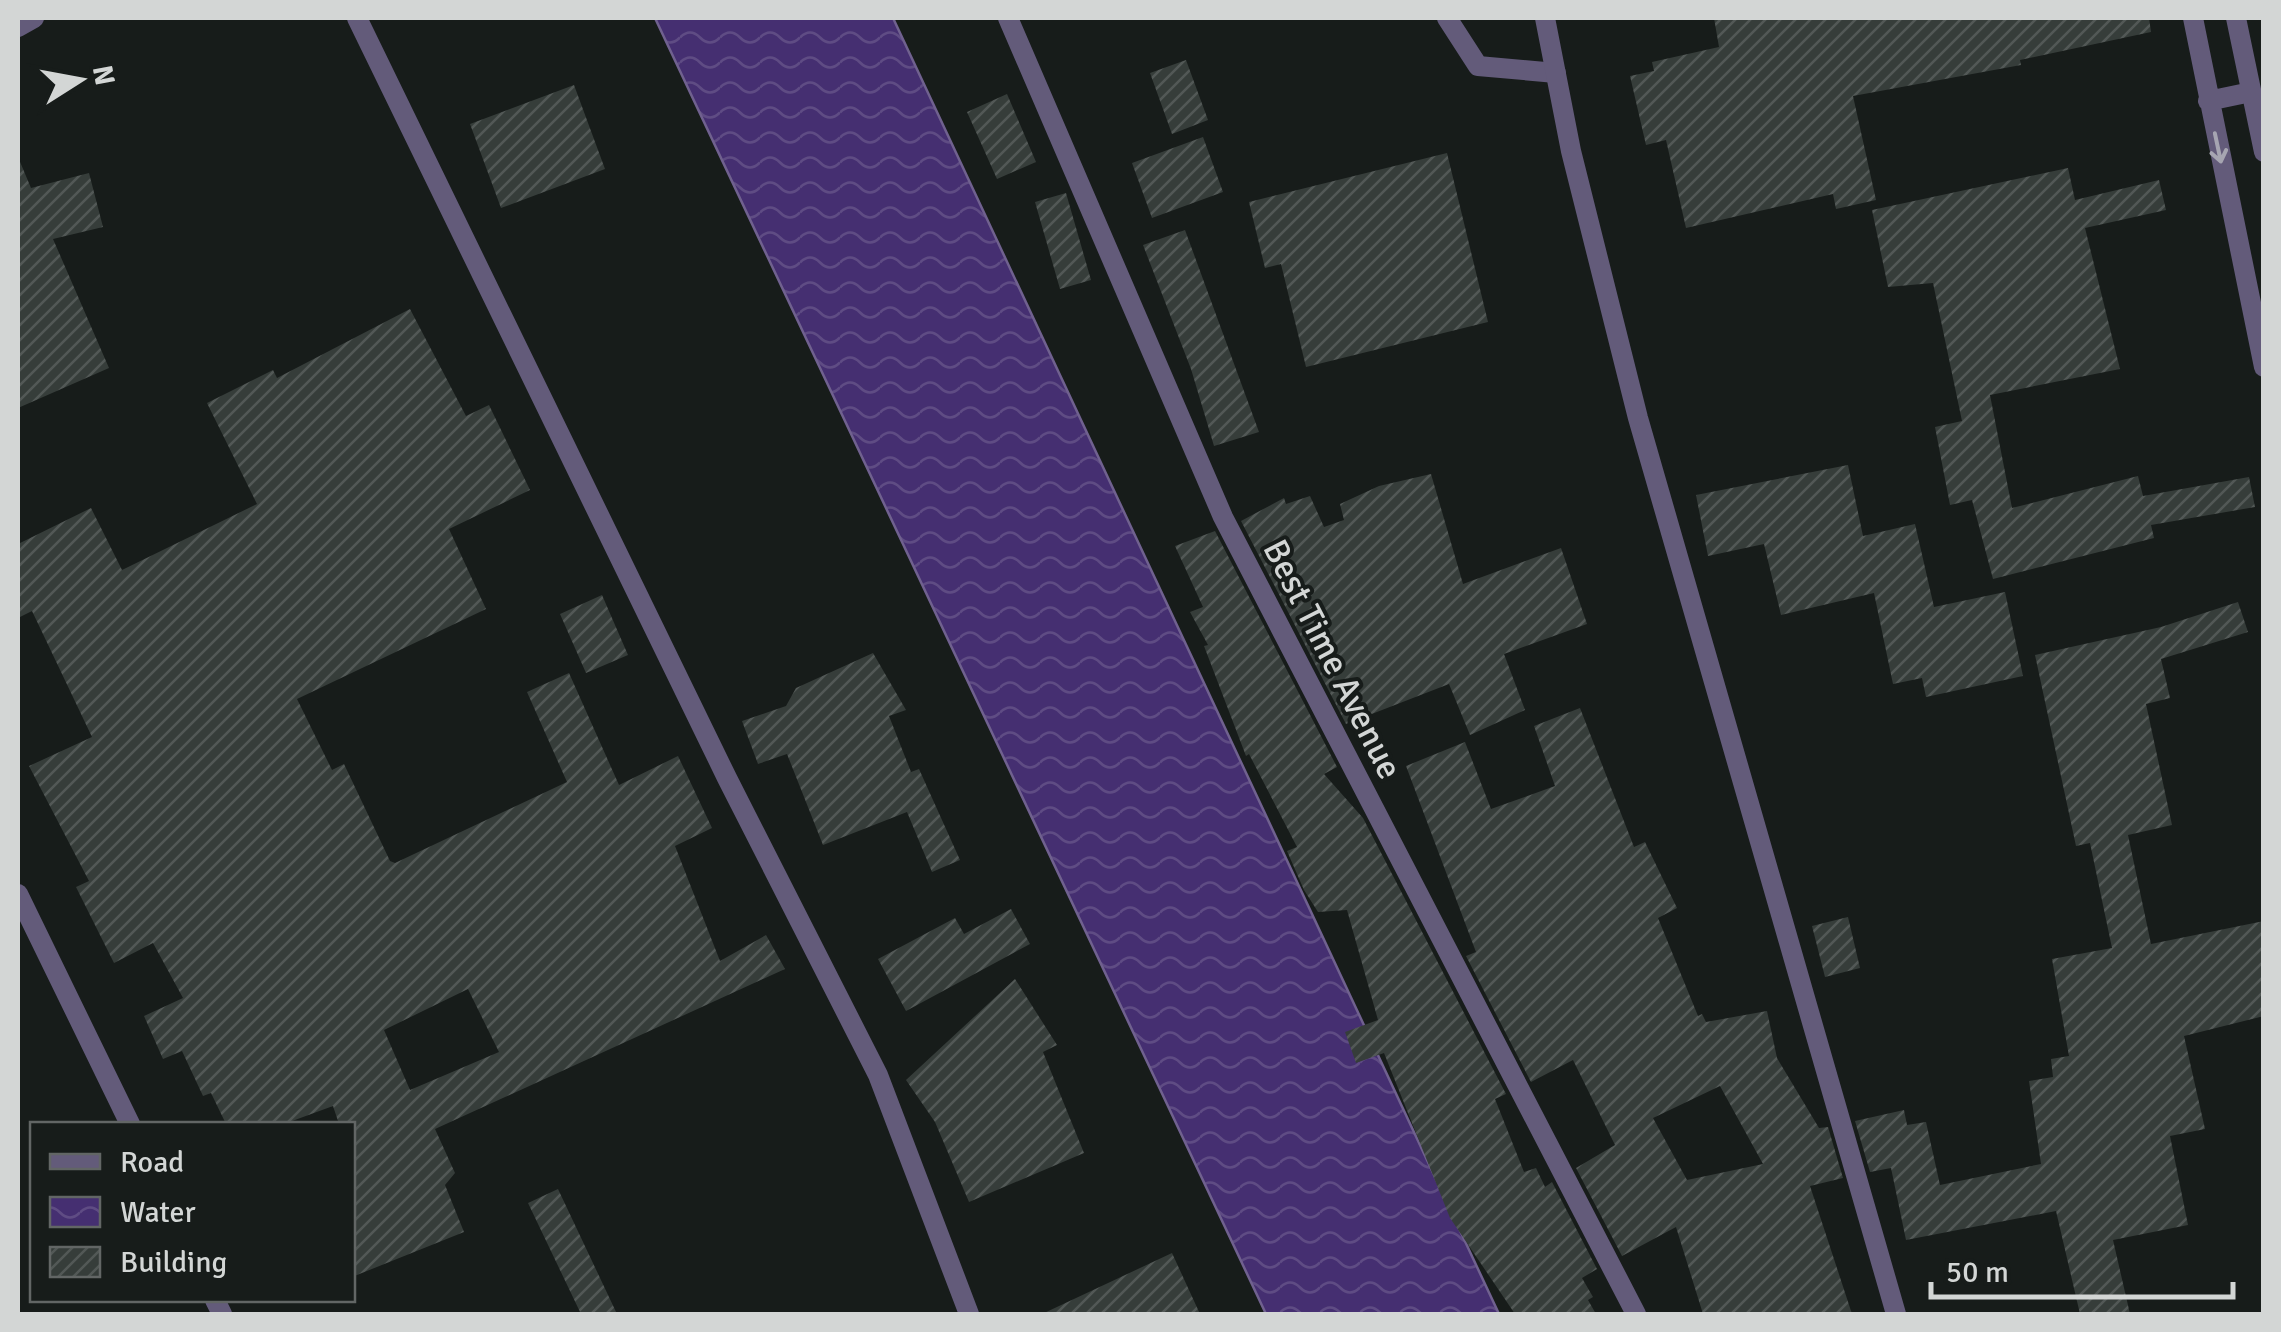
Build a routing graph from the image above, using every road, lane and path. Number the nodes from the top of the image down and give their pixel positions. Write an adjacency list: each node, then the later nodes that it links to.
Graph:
1 (34, 18): 8 (street)
2 (357, 18): 16 (street)
3 (1008, 18): 17 (street, Best Time Avenue)
4 (1448, 18): 9 (street)
5 (1545, 18): 9 (street)
6 (2192, 18): 11 (street)
7 (2236, 18): 10 (street)
8 (18, 27)
9 (1556, 73): 18 (street)
10 (2251, 92): 11 (street); 12 (street)
11 (2208, 101): 13 (street, one-way to 13)
12 (2264, 152)
13 (2264, 367)
14 (18, 894): 15 (street)
15 (129, 1122)
16 (969, 1314)
17 (1636, 1314)
18 (1896, 1314)

